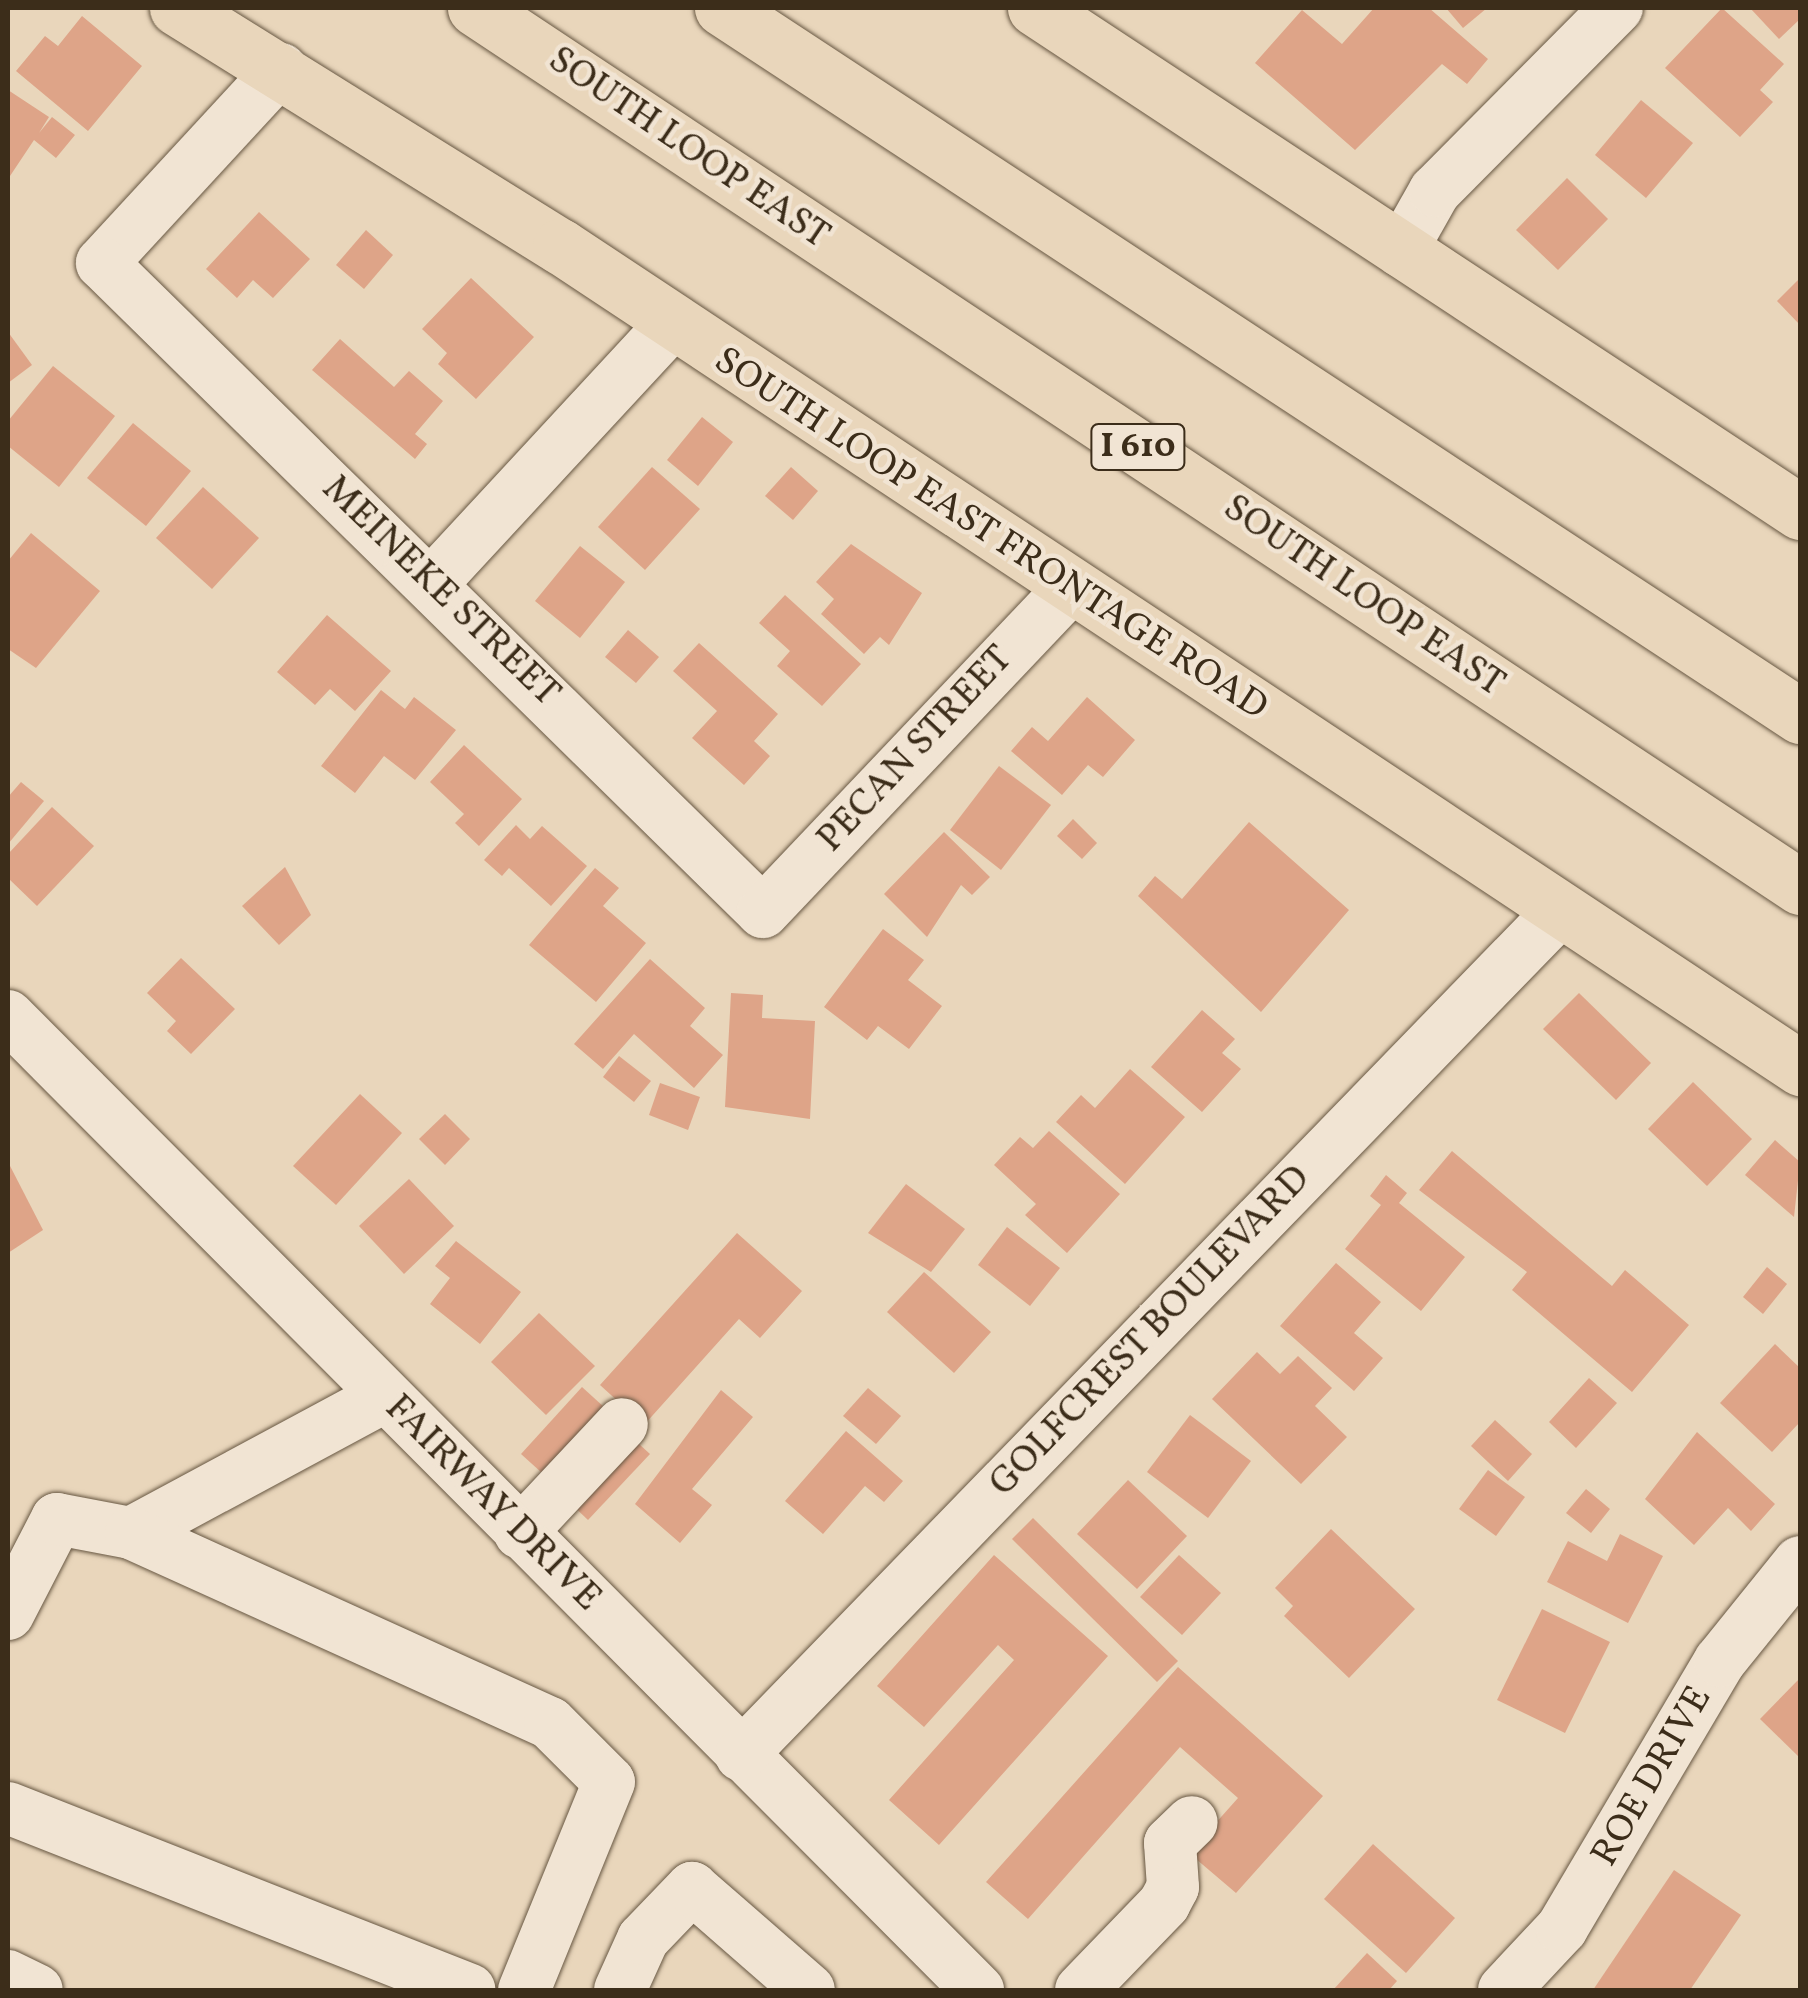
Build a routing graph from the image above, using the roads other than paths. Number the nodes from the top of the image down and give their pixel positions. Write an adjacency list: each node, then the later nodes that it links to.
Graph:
1 (177, 8): 6 (main road, SOUTH LOOP EAST FRONTAGE ROAD)
2 (475, 8): 13 (main road, SOUTH LOOP EAST / I 610)
3 (722, 8): 12 (main road)
4 (1036, 8): 7 (main road)
5 (1617, 8): 7 (street)
6 (281, 69): 8 (main road, SOUTH LOOP EAST FRONTAGE ROAD); 10 (street, MEINEKE STREET)
7 (1401, 250): 9 (main road)
8 (671, 324): 10 (street); 11 (main road, SOUTH LOOP EAST FRONTAGE ROAD)
9 (1800, 512)
10 (432, 583): 15 (street, MEINEKE STREET)
11 (1068, 589): 14 (main road, SOUTH LOOP EAST FRONTAGE ROAD); 15 (street, PECAN STREET)
12 (1800, 716)
13 (1800, 887)
14 (1560, 910): 17 (main road, SOUTH LOOP EAST FRONTAGE ROAD); 24 (street, GOLFCREST BOULEVARD)
15 (763, 912)
16 (8, 1016): 18 (street, FAIRWAY DRIVE)
17 (1800, 1068)
18 (385, 1396): 20 (street); 21 (street, FAIRWAY DRIVE)
19 (622, 1424): 21 (street)
20 (131, 1533): 23 (street); 30 (street)
21 (520, 1533): 24 (street, FAIRWAY DRIVE)
22 (1800, 1562): 35 (street, ROE DRIVE)
23 (13, 1593)
24 (741, 1755): 33 (street, FAIRWAY DRIVE)
25 (8, 1808): 29 (street)
26 (1192, 1822): 34 (street)
27 (8, 1976): 28 (street)
28 (37, 1990)
29 (469, 1990)
30 (524, 1990)
31 (620, 1990): 32 (street)
32 (809, 1990)
33 (978, 1990)
34 (1080, 1990)
35 (1504, 1990)

